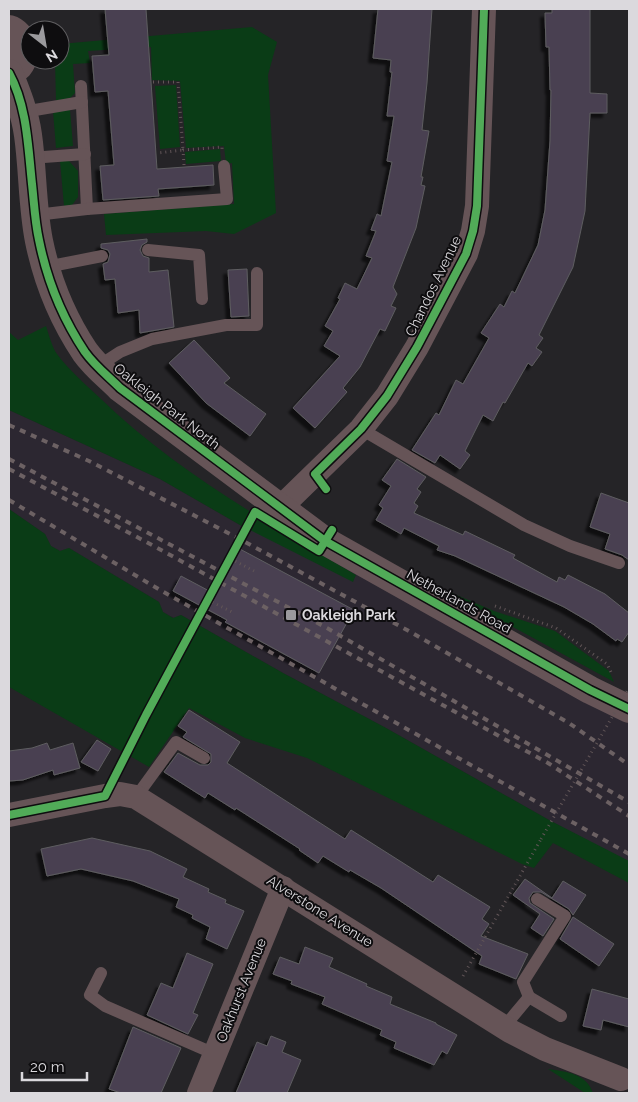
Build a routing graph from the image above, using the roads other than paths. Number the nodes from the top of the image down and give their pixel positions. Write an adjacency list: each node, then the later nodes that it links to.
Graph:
1 (484, 9): 18 (street, Chandos Avenue)
2 (12, 22): 3 (street, Oakleigh Park North)
3 (9, 73): 6 (street, Oakleigh Park North)
4 (81, 86): 5 (lane)
5 (82, 102): 6 (lane); 7 (lane)
6 (23, 112): 8 (street, Oakleigh Park North)
7 (85, 154): 8 (lane); 10 (lane)
8 (30, 158): 11 (street, Oakleigh Park North)
9 (224, 166): 10 (lane)
10 (87, 209): 11 (lane)
11 (36, 215): 14 (street, Oakleigh Park North)
12 (148, 250): 16 (lane)
13 (102, 256): 14 (lane)
14 (46, 267): 17 (street, Oakleigh Park North)
15 (258, 273): 17 (lane)
16 (202, 299)
17 (97, 367): 19 (street, Oakleigh Park North)
18 (361, 429): 19 (street, Chandos Avenue); 20 (lane)
19 (268, 509): 21 (street, Netherlands Road)
20 (619, 563)
21 (629, 709)
22 (204, 758): 23 (lane)
23 (136, 797): 24 (street, Alverstone Avenue); 25 (street, Alverstone Avenue)
24 (9, 816)
25 (283, 888): 30 (street, Alverstone Avenue); 31 (street, Oakhurst Avenue)
26 (537, 899): 28 (lane)
27 (101, 973): 31 (lane)
28 (529, 997): 29 (lane); 30 (lane)
29 (562, 1016)
30 (504, 1027): 32 (street, Alverstone Avenue)
31 (215, 1054): 33 (street, Oakhurst Avenue)
32 (622, 1083)
33 (199, 1093)

